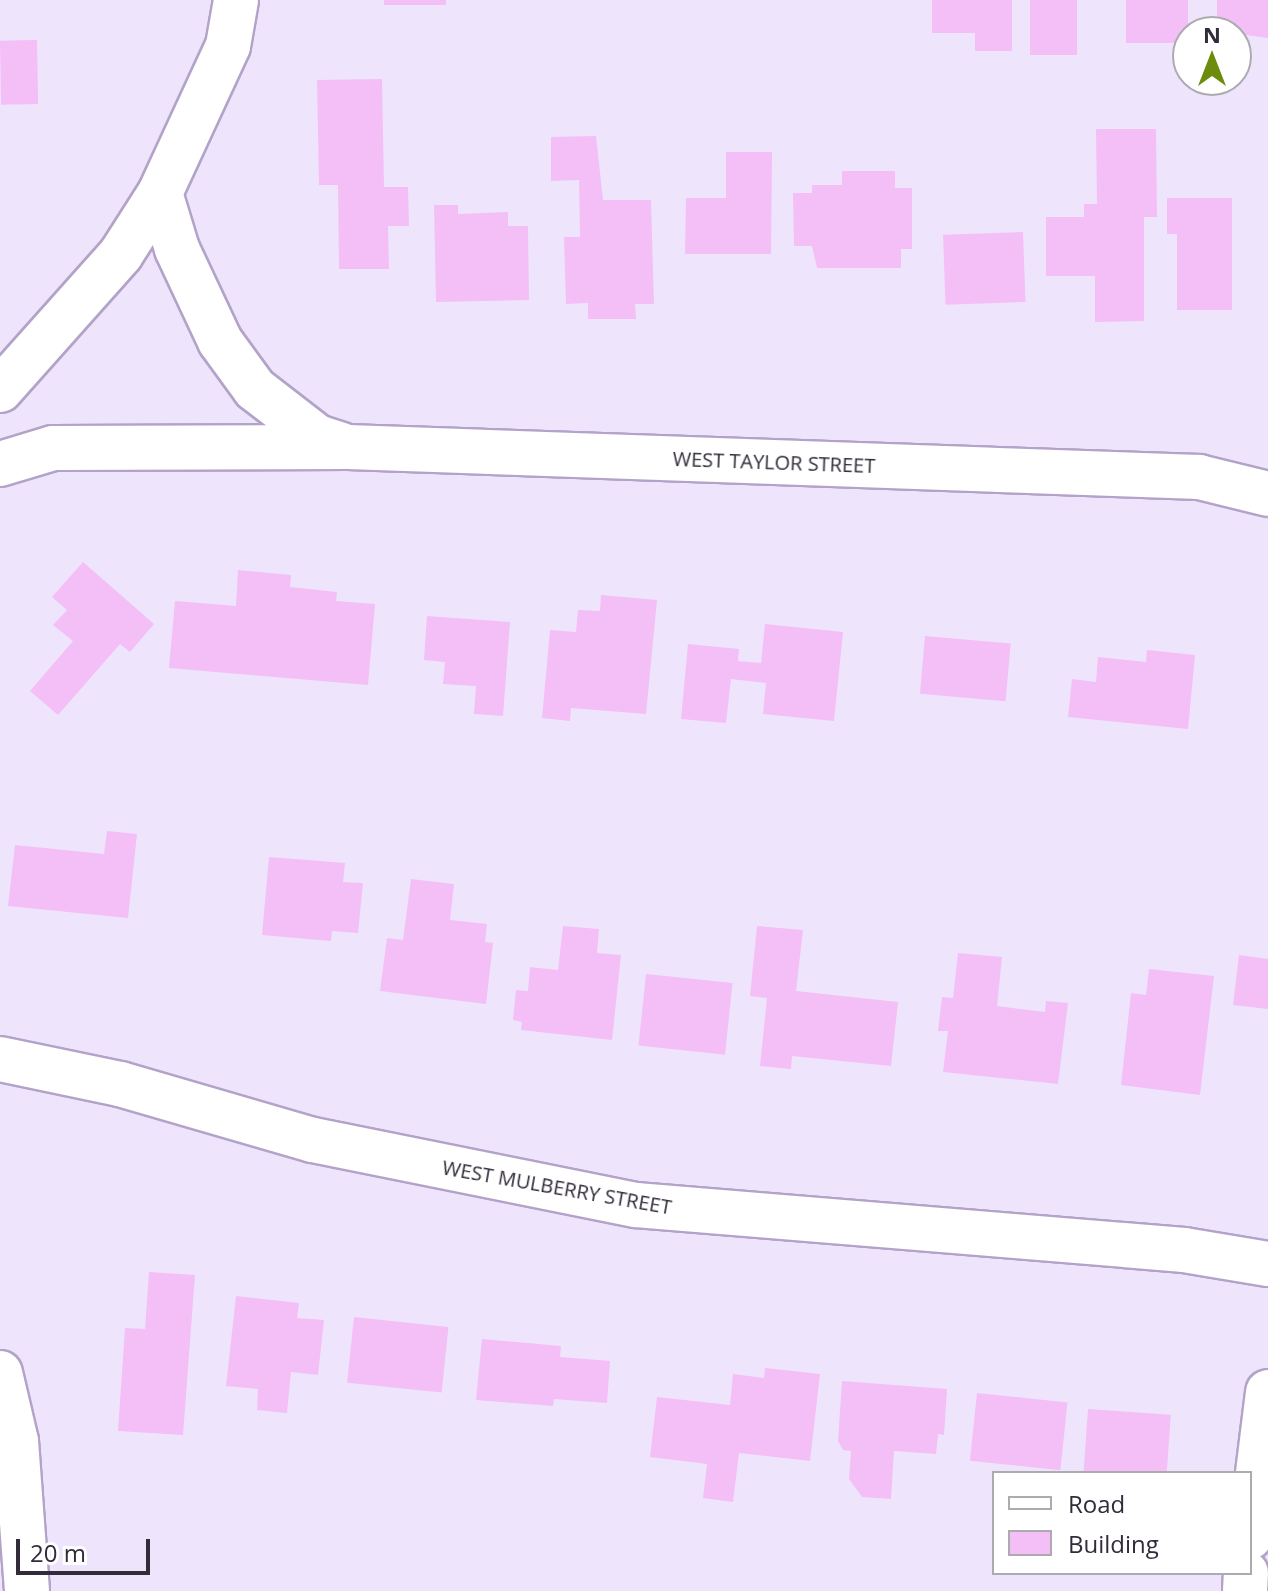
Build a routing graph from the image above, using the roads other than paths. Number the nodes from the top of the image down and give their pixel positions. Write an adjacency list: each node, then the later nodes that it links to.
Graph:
1 (236, 0): 2 (street)
2 (160, 193): 3 (street); 4 (street, WEST TAYLOR STREET)
3 (0, 390)
4 (348, 447): 5 (street, WEST TAYLOR STREET); 7 (street, WEST TAYLOR STREET)
5 (0, 464)
6 (1268, 474): 7 (street, WEST TAYLOR STREET)
7 (1199, 477): 8 (street, WEST TAYLOR STREET)
8 (1268, 494)
9 (0, 1059): 10 (street, WEST MULBERRY STREET)
10 (1268, 1264)
11 (0, 1373): 14 (street)
12 (1268, 1392): 13 (street)
13 (1252, 1521)
14 (27, 1591)

